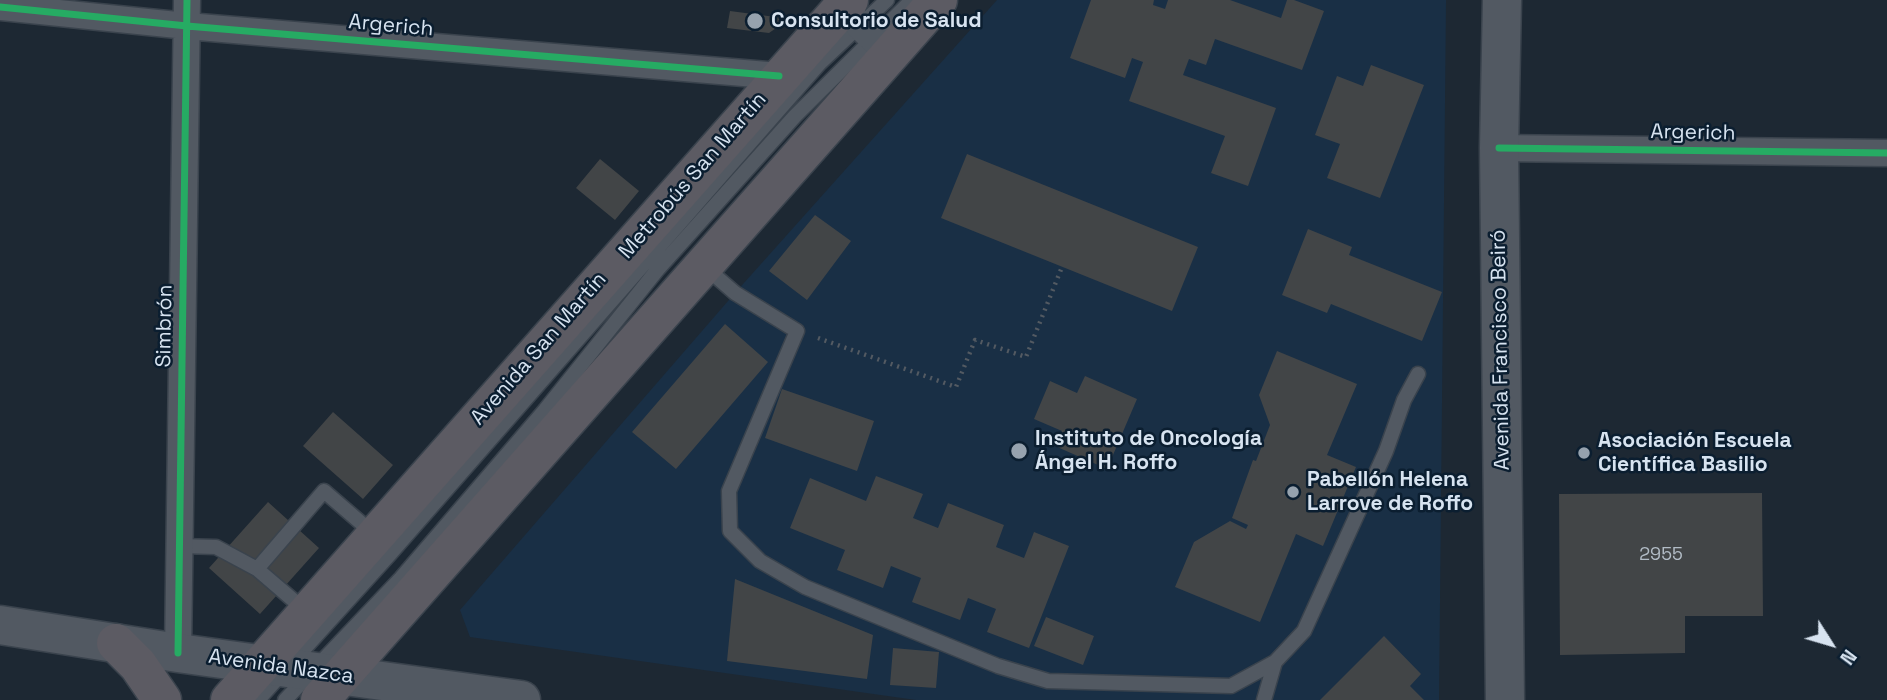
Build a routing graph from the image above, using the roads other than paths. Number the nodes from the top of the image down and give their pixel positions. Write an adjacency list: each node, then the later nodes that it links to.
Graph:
1 (887, 0): 7 (lane, Metrobús San Martín)
2 (912, 0): 7 (lane, Metrobús San Martín)
3 (937, 0): 7 (main road, Avenida San Martín)
4 (1502, 0): 9 (main road, Avenida Francisco Beiró)
5 (0, 7): 6 (street, Argerich)
6 (187, 13): 8 (street, Argerich); 14 (street, Simbrón)
7 (860, 21): 8 (main road, Avenida San Martín); 11 (main road, Avenida San Martín); 21 (lane, Metrobús San Martín); 21 (lane, Metrobús San Martín)
8 (779, 76): 13 (main road, Avenida San Martín)
9 (1499, 148): 10 (street, Argerich); 26 (main road, Avenida Francisco Beiró)
10 (1887, 152)
11 (703, 265): 20 (lane); 21 (main road, Avenida San Martín)
12 (1418, 374): 20 (lane)
13 (375, 536): 15 (lane); 16 (main road, Avenida San Martín)
14 (180, 546): 15 (lane); 19 (street, Simbrón)
15 (257, 569): 16 (lane)
16 (308, 613): 21 (main road, Avenida San Martín)
17 (0, 625): 18 (main road, Avenida Nazca)
18 (116, 643): 19 (main road, Avenida Nazca); 22 (main road)
19 (178, 653): 21 (main road, Avenida Nazca)
20 (1275, 662): 25 (lane)
21 (295, 683): 23 (main road, Avenida San Martín); 24 (main road, Avenida Nazca)
22 (162, 700)
23 (230, 700)
24 (521, 700)
25 (1264, 700)
26 (1505, 700)

